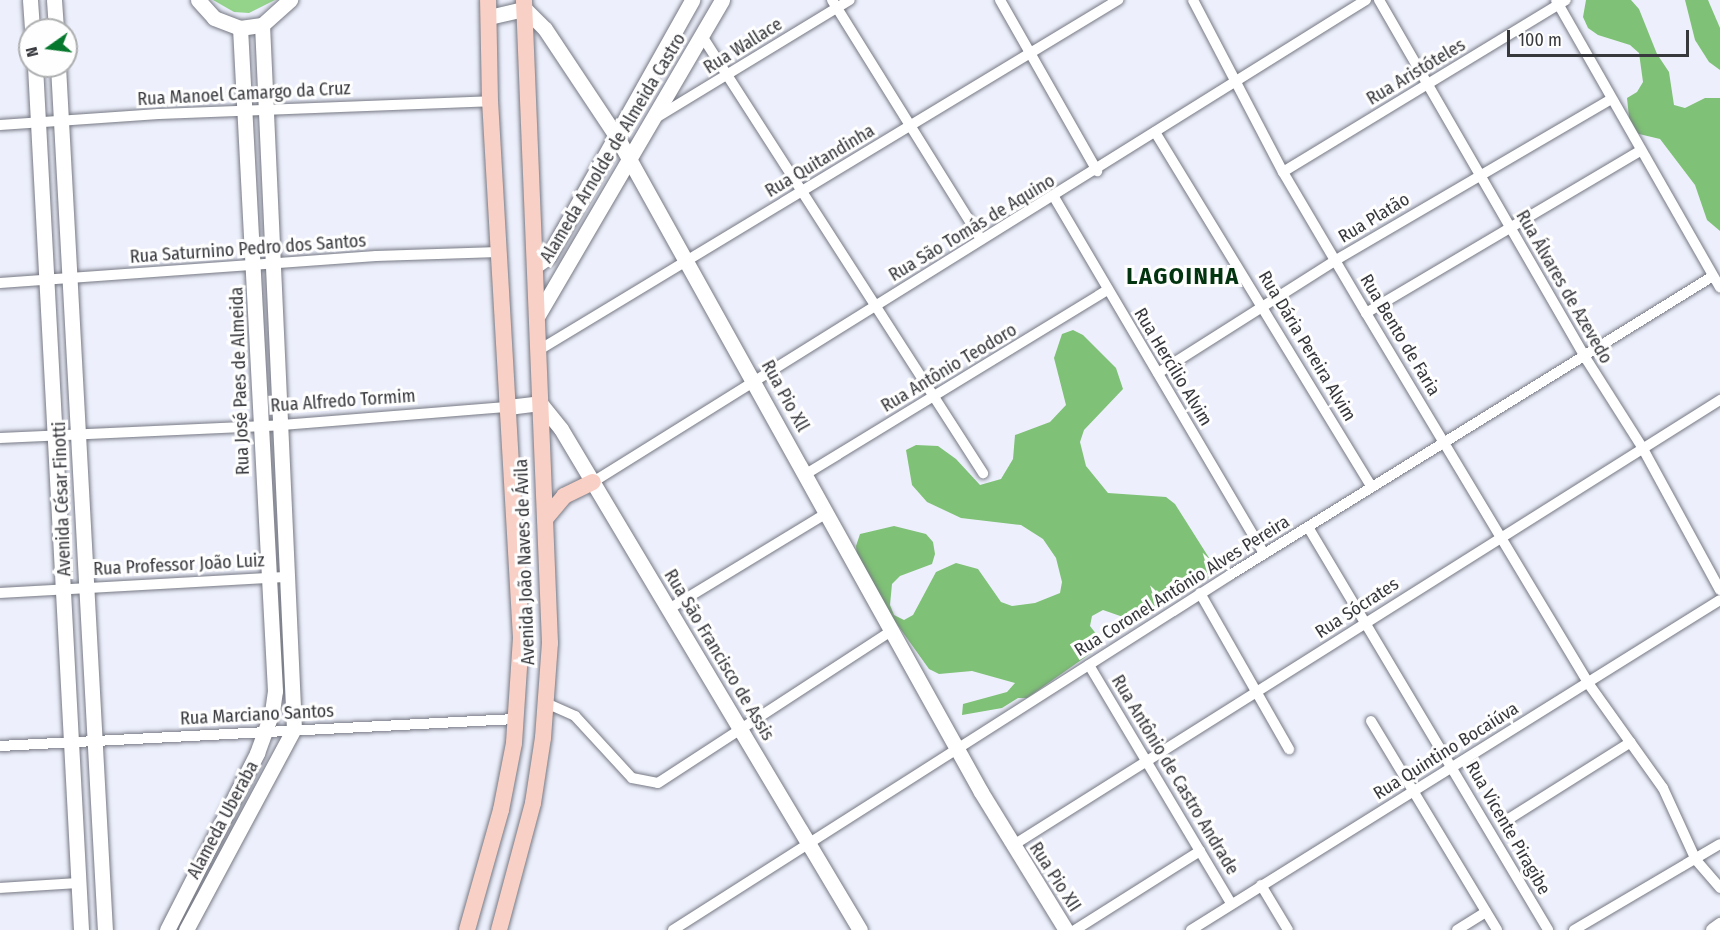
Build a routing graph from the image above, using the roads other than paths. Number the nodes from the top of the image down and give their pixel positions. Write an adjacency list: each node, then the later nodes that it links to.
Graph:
1 (30, 0): 17 (street)
2 (54, 0): 18 (street)
3 (198, 0): 20 (street)
4 (290, 0): 19 (street)
5 (722, 0): 21 (street, Alameda Arnolde de Almeida Castro)
6 (850, 0): 14 (street, Rua Wallace)
7 (1000, 0): 22 (street)
8 (1119, 0): 22 (street, Rua Quitandinha)
9 (1193, 0): 26 (street, Rua Bento de Faria)
10 (1366, 0): 26 (street, Rua São Tomás de Aquino)
11 (1379, 0): 27 (street, Rua Álvares de Azevedo)
12 (1560, 1): 27 (street, Rua Aristóteles); 28 (street)
13 (688, 2): 38 (street, Alameda Arnolde de Almeida Castro)
14 (835, 3): 23 (street, Rua Wallace); 36 (street)
15 (525, 4): 16 (street); 38 (street, Rua Pio Xll); 53 (main road, Avenida João Naves de Ávila)
16 (489, 8): 29 (main road, Avenida João Naves de Ávila)
17 (31, 18)
18 (55, 18)
19 (262, 25): 20 (street); 30 (street, Rua José Paes de Almeida)
20 (240, 27): 31 (street, Rua José Paes de Almeida)
21 (702, 36): 23 (street); 32 (street, Alameda Arnolde de Almeida Castro)
22 (1032, 53): 36 (street, Rua Quitandinha); 41 (street)
23 (726, 77): 32 (street, Rua Wallace); 44 (street)
24 (36, 78): 34 (street, Avenida César Finotti)
25 (59, 78): 33 (street, Avenida César Finotti)
26 (1237, 79): 37 (street, Rua São Tomás de Aquino); 42 (street, Rua Bento de Faria)
27 (1429, 83): 42 (street, Rua Aristóteles); 43 (street, Rua Álvares de Azevedo)
28 (1611, 99): 39 (street); 43 (street, Rua Platão)
29 (490, 101): 30 (street, Rua Manoel Camargo da Cruz); 48 (main road, Avenida João Naves de Ávila)
30 (265, 111): 31 (street, Rua Manoel Camargo da Cruz); 51 (street, Rua José Paes de Almeida)
31 (246, 112): 33 (street, Rua Manoel Camargo da Cruz); 52 (street, Rua José Paes de Almeida)
32 (653, 119): 40 (street, Alameda Arnolde de Almeida Castro)
33 (61, 120): 34 (street, Rua Manoel Camargo da Cruz); 55 (street, Avenida César Finotti)
34 (39, 122): 35 (street, Rua Manoel Camargo da Cruz); 56 (street, Avenida César Finotti)
35 (0, 125)
36 (911, 126): 44 (street, Rua Quitandinha); 47 (street)
37 (1155, 132): 41 (street, Rua São Tomás de Aquino); 61 (street, Rua Dária Pereira Alvim)
38 (616, 135): 40 (street, Rua Pio Xll); 53 (street, Alameda Arnolde de Almeida Castro)
39 (1640, 151): 46 (street); 54 (street)
40 (628, 155): 49 (street, Rua Pio Xll); 63 (street, Alameda Arnolde de Almeida Castro)
41 (1097, 171): 45 (street, Rua São Tomás de Aquino)
42 (1283, 172): 50 (street, Rua Bento de Faria)
43 (1481, 174): 46 (street, Rua Álvares de Azevedo); 50 (street, Rua Platão)
44 (800, 192): 49 (street, Rua Quitandinha); 60 (street)
45 (1054, 197): 47 (street, Rua São Tomás de Aquino); 59 (street, Rua Hercílio Alvim)
46 (1508, 225): 62 (street); 65 (street, Rua Álvares de Azevedo)
47 (980, 238): 60 (street, Rua São Tomás de Aquino)
48 (499, 252): 51 (street, Rua Saturnino Pedro dos Santos); 71 (main road, Avenida João Naves de Ávila)
49 (689, 260): 64 (street, Rua Quitandinha); 67 (street, Rua Pio Xll)
50 (1336, 260): 61 (street, Rua Platão); 62 (street, Rua Bento de Faria)
51 (273, 264): 52 (street, Rua Saturnino Pedro dos Santos); 73 (street, Rua José Paes de Almeida)
52 (255, 266): 55 (street, Rua Saturnino Pedro dos Santos); 72 (street, Rua José Paes de Almeida)
53 (535, 266): 63 (main road, Avenida João Naves de Ávila)
54 (1713, 276): 58 (street); 65 (street, Rua Coronel Antônio Alves Pereira)
55 (70, 278): 56 (street, Rua Saturnino Pedro dos Santos); 74 (street, Avenida César Finotti)
56 (46, 280): 57 (street, Rua Saturnino Pedro dos Santos); 75 (street, Avenida César Finotti)
57 (0, 283)
58 (1720, 287)
59 (1108, 290): 66 (street, Rua Hercílio Alvim); 68 (street, Rua Antônio Teodoro)
60 (874, 307): 67 (street, Rua São Tomás de Aquino); 68 (street)
61 (1264, 308): 66 (street, Rua Platão); 82 (street, Rua Dária Pereira Alvim)
62 (1366, 313): 77 (street, Rua Bento de Faria)
63 (538, 315): 64 (main road, Avenida João Naves de Ávila)
64 (539, 350): 70 (main road, Avenida João Naves de Ávila)
65 (1583, 354): 77 (street, Rua Coronel Antônio Alves Pereira); 78 (street, Rua Álvares de Azevedo)
66 (1158, 373): 87 (street, Rua Hercílio Alvim)
67 (754, 382): 80 (street, Rua Pio Xll); 81 (street, Rua São Tomás de Aquino)
68 (936, 397): 79 (street); 80 (street, Rua Antônio Teodoro)
69 (1720, 400): 78 (street, Rua Sócrates)
70 (540, 403): 71 (street); 81 (street, Rua São Francisco de Assis); 84 (main road, Avenida João Naves de Ávila)
71 (508, 407): 73 (street, Rua Alfredo Tormim); 103 (main road, Avenida João Naves de Ávila)
72 (261, 423): 73 (street, Rua Alfredo Tormim); 74 (street, Rua Alfredo Tormim); 88 (street, Rua José Paes de Almeida)
73 (282, 425): 89 (street, Rua José Paes de Almeida)
74 (80, 432): 75 (street, Rua Alfredo Tormim); 90 (street, Avenida César Finotti)
75 (56, 433): 76 (street, Rua Alfredo Tormim); 91 (street, Avenida César Finotti)
76 (0, 438)
77 (1444, 440): 82 (street, Rua Coronel Antônio Alves Pereira); 86 (street, Rua Bento de Faria)
78 (1642, 447): 86 (street, Rua Sócrates); 92 (street, Rua Álvares de Azevedo)
79 (983, 473)
80 (806, 474): 83 (street, Rua Pio Xll)
81 (593, 482): 84 (main road); 96 (street, Rua São Francisco de Assis)
82 (1372, 487): 85 (street, Rua Coronel Antônio Alves Pereira)
83 (827, 513): 96 (street); 98 (street, Rua Pio Xll)
84 (545, 519): 102 (main road, Avenida João Naves de Ávila)
85 (1308, 527): 87 (street, Rua Coronel Antônio Alves Pereira); 97 (street, Rua Vicente Piragibe)
86 (1502, 536): 97 (street, Rua Sócrates); 100 (street, Rua Bento de Faria)
87 (1264, 554): 94 (street, Rua Coronel Antônio Alves Pereira)
88 (268, 577): 89 (street, Rua Professor João Luiz); 90 (street, Rua Professor João Luiz); 107 (street, Rua José Paes de Almeida)
89 (289, 577): 105 (street, Rua José Paes de Almeida)
90 (84, 586): 91 (street, Rua Professor João Luiz); 108 (street, Avenida César Finotti)
91 (63, 588): 93 (street, Rua Professor João Luiz); 109 (street, Avenida César Finotti)
92 (1720, 590)
93 (0, 593)
94 (1200, 593): 99 (street, Rua Coronel Antônio Alves Pereira); 101 (street)
95 (1720, 600): 100 (street, Rua Quintino Bocaiúva)
96 (669, 609): 106 (street, Rua São Francisco de Assis)
97 (1367, 621): 101 (street, Rua Sócrates); 115 (street, Rua Vicente Piragibe)
98 (892, 630): 106 (street); 113 (street, Rua Pio Xll)
99 (1089, 665): 113 (street, Rua Coronel Antônio Alves Pereira); 114 (street, Rua Antônio de Castro Andrade)
100 (1588, 683): 110 (street, Rua Bento de Faria); 115 (street, Rua Quintino Bocaiúva)
101 (1255, 691): 112 (street); 114 (street, Rua Sócrates)
102 (546, 704): 106 (street); 135 (main road, Avenida João Naves de Ávila)
103 (516, 719): 105 (street, Rua Marciano Santos); 134 (main road, Avenida João Naves de Ávila)
104 (1371, 721): 116 (street)
105 (294, 729): 107 (street, Rua Marciano Santos); 133 (street, Alameda Uberaba)
106 (740, 729): 119 (street, Rua São Francisco de Assis)
107 (265, 731): 108 (street, Rua Marciano Santos); 132 (street, Alameda Uberaba)
108 (92, 741): 109 (street, Rua Marciano Santos); 131 (street, Avenida César Finotti)
109 (69, 742): 111 (street, Rua Marciano Santos); 123 (street, Avenida César Finotti)
110 (1631, 742): 117 (street); 122 (street, Rua Bento de Faria)
111 (0, 746)
112 (1289, 749)
113 (959, 750): 119 (street, Rua Coronel Antônio Alves Pereira); 120 (street, Rua Pio Xll)
114 (1148, 760): 120 (street, Rua Sócrates); 121 (street, Rua Antônio de Castro Andrade)
115 (1454, 767): 116 (street, Rua Quintino Bocaiúva); 144 (street, Rua Vicente Piragibe)
116 (1415, 791): 124 (street, Rua Quintino Bocaiúva); 128 (street)
117 (1507, 820)
118 (1720, 844): 122 (street)
119 (807, 845): 136 (street, Rua Coronel Antônio Alves Pereira); 137 (street, Rua São Francisco de Assis)
120 (1012, 846): 138 (street, Rua Pio XII)
121 (1200, 851): 127 (street, Rua Antônio de Castro Andrade); 139 (street)
122 (1696, 860): 126 (street, Rua Bento de Faria); 145 (street)
123 (77, 883): 125 (street); 130 (street, Avenida César Finotti)
124 (1261, 885): 127 (street, Rua Quintino Bocaiúva); 141 (street)
125 (0, 888)
126 (1720, 888)
127 (1231, 903): 140 (street, Rua Quintino Bocaiúva)
128 (1486, 912): 142 (street); 143 (street)
129 (1720, 925): 146 (street)
130 (81, 930)
131 (105, 930)
132 (167, 930)
133 (186, 930)
134 (467, 930)
135 (499, 930)
136 (673, 930)
137 (860, 930)
138 (1066, 930)
139 (1075, 930)
140 (1191, 930)
141 (1288, 930)
142 (1457, 930)
143 (1497, 930)
144 (1548, 930)
145 (1574, 930)
146 (1713, 930)

